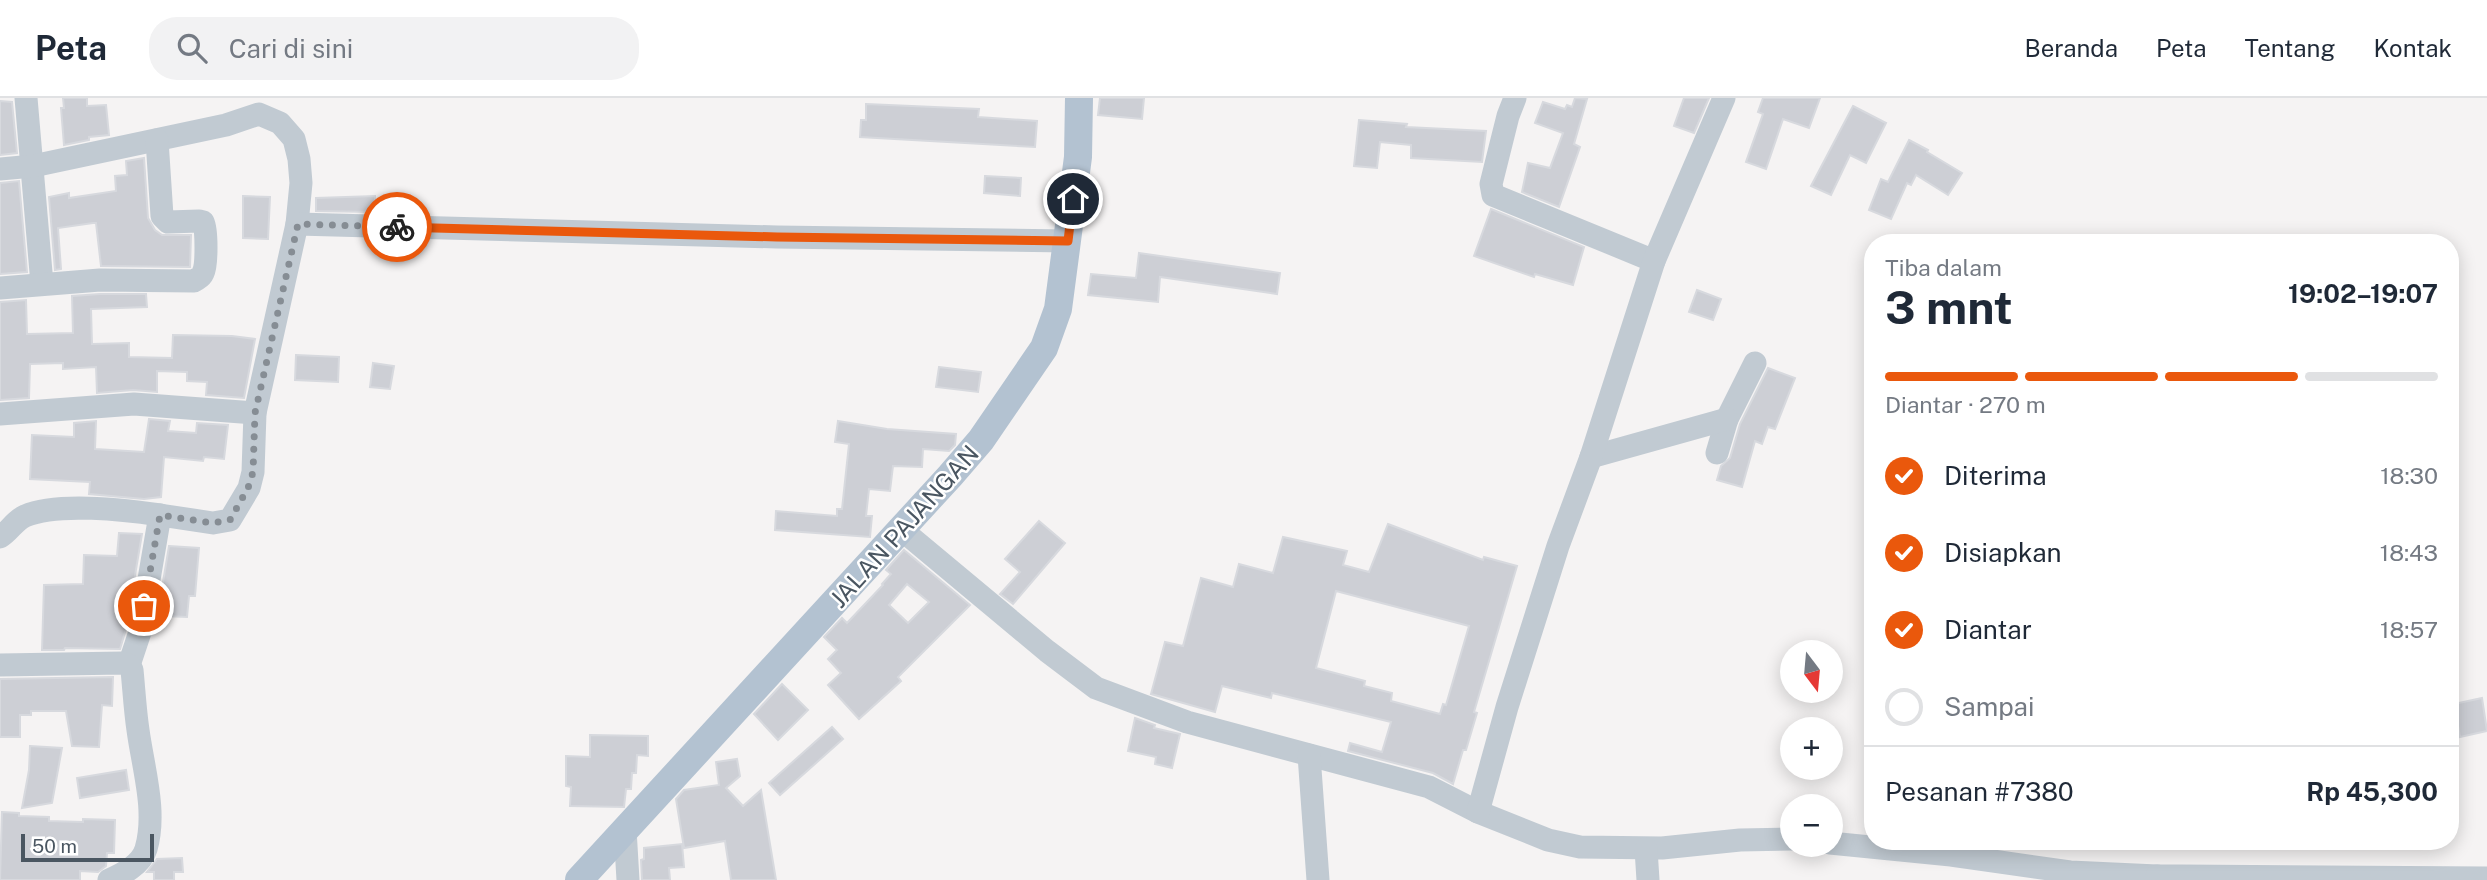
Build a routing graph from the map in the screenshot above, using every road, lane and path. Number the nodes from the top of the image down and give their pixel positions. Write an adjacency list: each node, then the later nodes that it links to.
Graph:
1 (26, 98): 7 (street)
2 (1079, 98): 10 (main road, JALAN PAJANGAN)
3 (1515, 98): 11 (street)
4 (1724, 98): 11 (street)
5 (258, 106): 6 (street); 9 (street)
6 (157, 140): 7 (street); 12 (street)
7 (33, 166): 8 (street); 12 (street)
8 (0, 169)
9 (298, 224): 10 (street); 15 (street)
10 (1068, 241): 21 (main road, JALAN PAJANGAN)
11 (1654, 261): 19 (street)
12 (42, 284): 13 (street)
13 (0, 288)
14 (1755, 363): 17 (street)
15 (255, 413): 16 (street); 20 (street)
16 (0, 414)
17 (1727, 419): 18 (street); 19 (street)
18 (1717, 453)
19 (1591, 457): 26 (street)
20 (160, 515): 22 (street); 24 (street)
21 (902, 530): 25 (street); 27 (main road, JALAN PAJANGAN)
22 (0, 537)
23 (0, 665): 24 (street)
24 (129, 666): 36 (street)
25 (1309, 755): 26 (street); 39 (street)
26 (1478, 812): 31 (street)
27 (625, 829): 37 (main road, JALAN PAJANGAN); 38 (street)
28 (1780, 839): 31 (street)
29 (1843, 844): 30 (street)
30 (1864, 846)
31 (1646, 849): 40 (street)
32 (1901, 850): 33 (street)
33 (2069, 876): 34 (street)
34 (2157, 878): 35 (street)
35 (2487, 878)
36 (109, 880)
37 (579, 880)
38 (628, 880)
39 (1318, 880)
40 (1648, 880)

